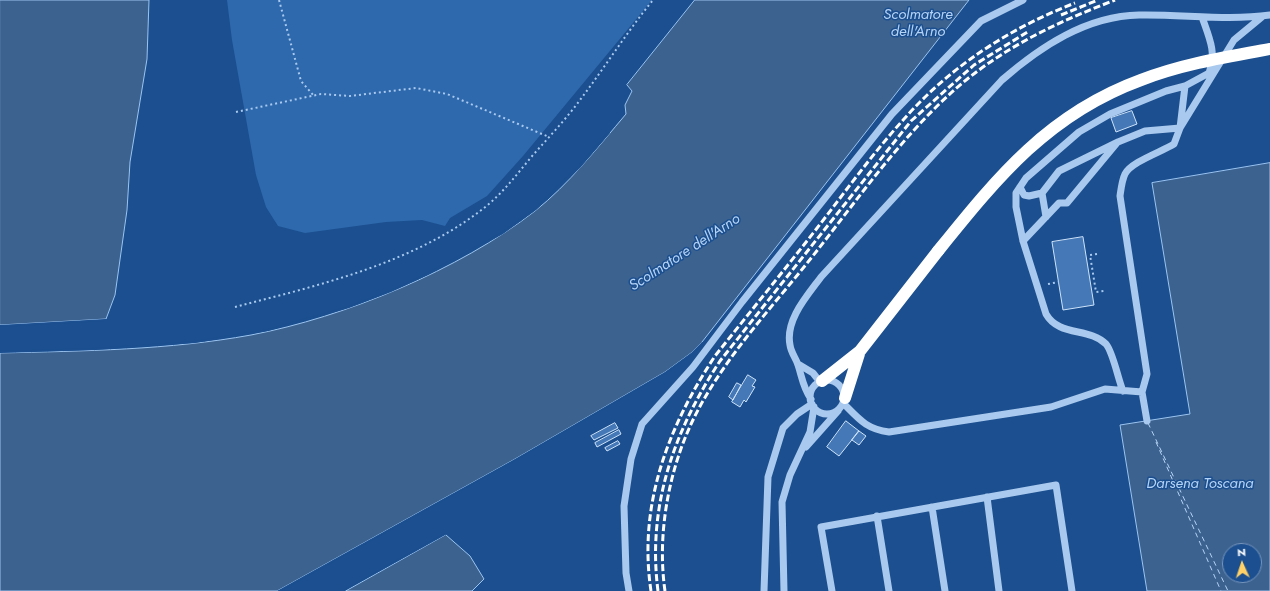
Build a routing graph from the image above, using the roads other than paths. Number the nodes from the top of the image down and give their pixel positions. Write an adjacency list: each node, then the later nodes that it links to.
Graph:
1 (1023, 0): 24 (street)
2 (1266, 15): 3 (street); 6 (street)
3 (1202, 17): 5 (street); 13 (street)
4 (1270, 49): 12 (highway, bridge)
5 (1185, 86): 6 (street); 8 (street)
6 (1180, 128): 7 (street); 16 (street)
7 (1118, 142): 9 (street); 10 (street)
8 (1020, 187): 9 (street); 11 (street)
9 (1042, 193): 10 (street)
10 (1046, 217): 11 (street)
11 (1023, 241): 15 (street)
12 (860, 351): 14 (highway); 18 (highway)
13 (798, 364): 14 (street); 17 (street)
14 (821, 381): 17 (street); 18 (street)
15 (1123, 391): 16 (street); 18 (street)
16 (1142, 392): 19 (street)
17 (812, 403): 18 (street); 20 (street); 25 (street)
18 (843, 403): 20 (street)
19 (1147, 421)
20 (801, 454): 26 (street)
21 (987, 497): 22 (street); 30 (street); 31 (street)
22 (932, 507): 23 (street); 29 (street)
23 (877, 516): 27 (street); 28 (street)
24 (629, 591)
25 (764, 591)
26 (784, 591)
27 (832, 591)
28 (889, 591)
29 (945, 591)
30 (999, 591)
31 (1072, 591)

